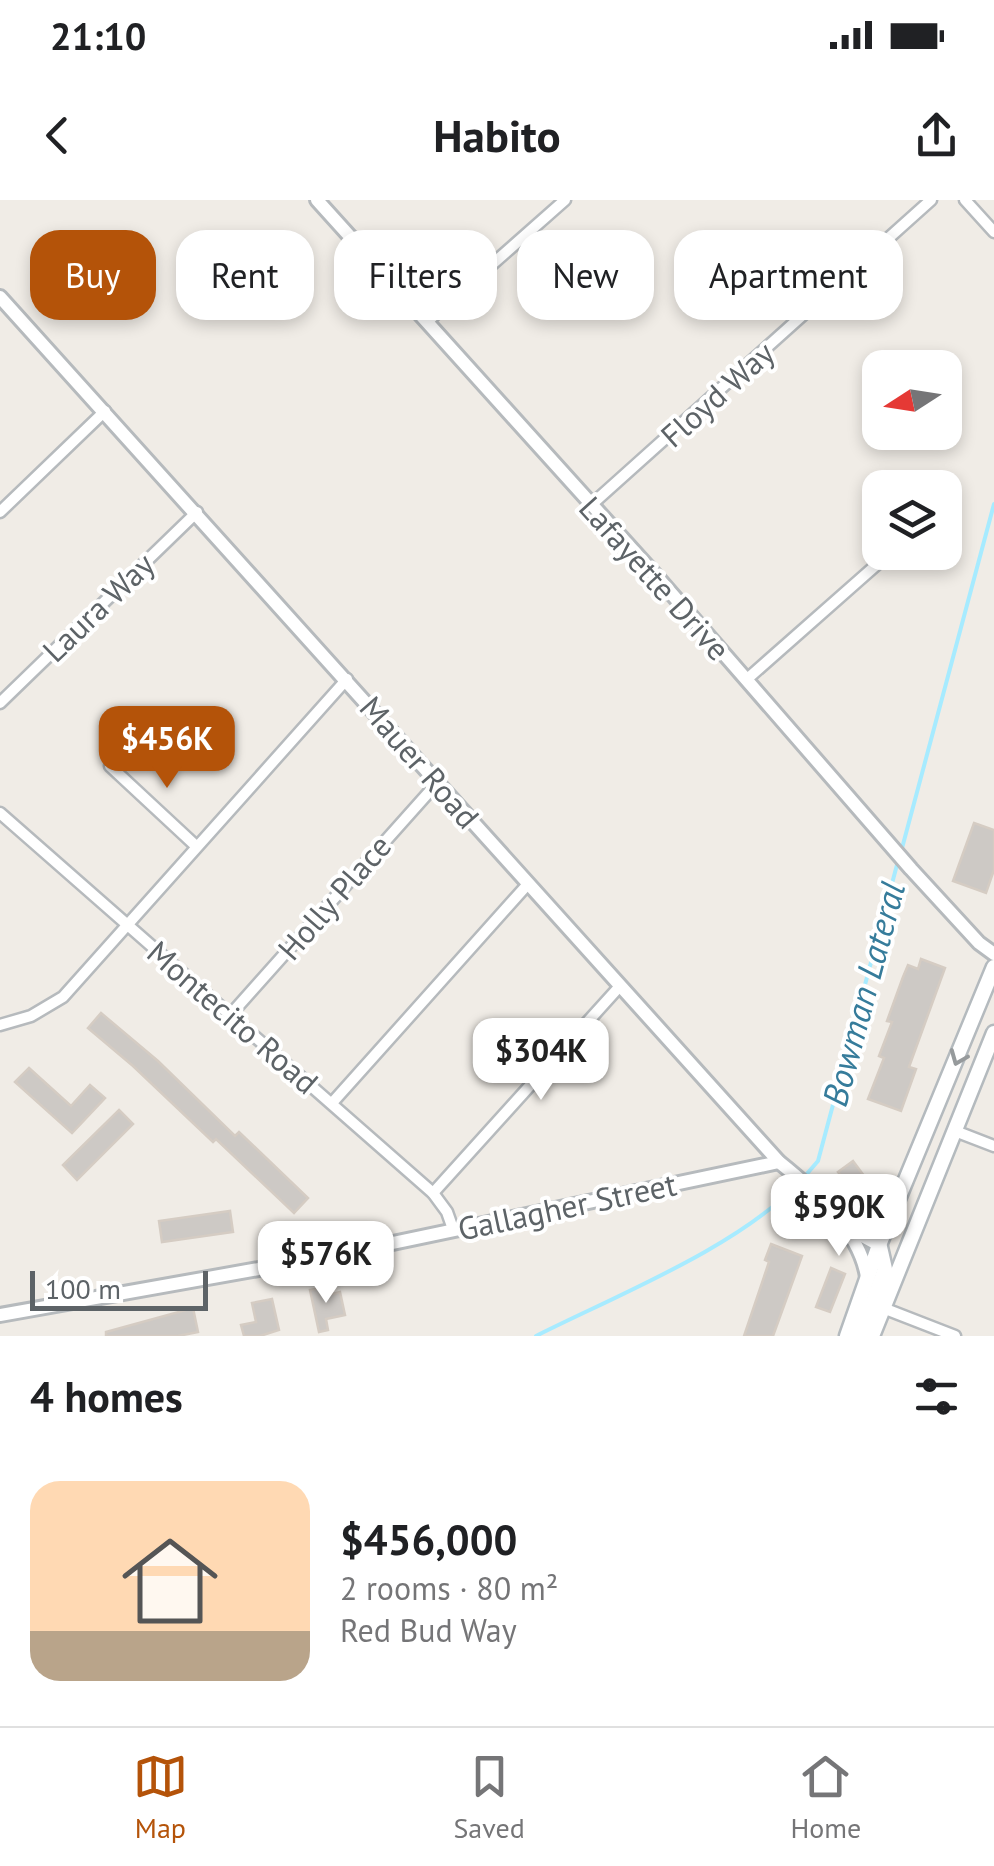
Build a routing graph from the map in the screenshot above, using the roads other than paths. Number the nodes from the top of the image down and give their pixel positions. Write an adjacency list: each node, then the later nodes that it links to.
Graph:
1 (318, 200): 7 (street, Lafayette Drive)
2 (565, 200): 7 (street)
3 (932, 200): 9 (street, Floyd Way)
4 (965, 200): 5 (street)
5 (994, 232)
6 (2, 302): 8 (street, Mauer Road)
7 (428, 321): 9 (street, Lafayette Drive)
8 (105, 411): 10 (street); 11 (street, Mauer Road)
9 (591, 506): 14 (street, Lafayette Drive)
10 (0, 512)
11 (197, 512): 13 (street, Mauer Road); 15 (street, Laura Way)
12 (871, 570): 14 (street)
13 (347, 679): 17 (street, Mauer Road); 19 (street)
14 (746, 680): 22 (street, Lafayette Drive)
15 (0, 703)
16 (110, 766): 19 (street)
17 (438, 782): 20 (street, Mauer Road); 25 (street, Holly Place)
18 (0, 813): 21 (street, Montecito Road)
19 (196, 846): 21 (street)
20 (528, 884): 24 (street, Mauer Road); 28 (street)
21 (128, 925): 25 (street, Montecito Road); 26 (street)
22 (994, 954)
23 (994, 967): 35 (main road, one-way to 35)
24 (620, 986): 31 (street, Mauer Road); 32 (street)
25 (232, 1013): 28 (street, Montecito Road)
26 (0, 1025)
27 (994, 1033): 29 (main road)
28 (332, 1103): 32 (street, Montecito Road)
29 (955, 1131): 30 (street); 37 (main road)
30 (994, 1146)
31 (779, 1162): 33 (street, Mauer Road); 34 (street, Gallagher Street)
32 (433, 1193): 34 (street, Montecito Road)
33 (842, 1226): 35 (street, Mauer Road); 36 (street, Mauer Road)
34 (453, 1230): 38 (street, Gallagher Street)
35 (879, 1244): 36 (main road); 40 (main road)
36 (868, 1279): 39 (main road)
37 (883, 1308): 41 (main road); 42 (street)
38 (0, 1316)
39 (847, 1336)
40 (860, 1336)
41 (872, 1336)
42 (956, 1336)

